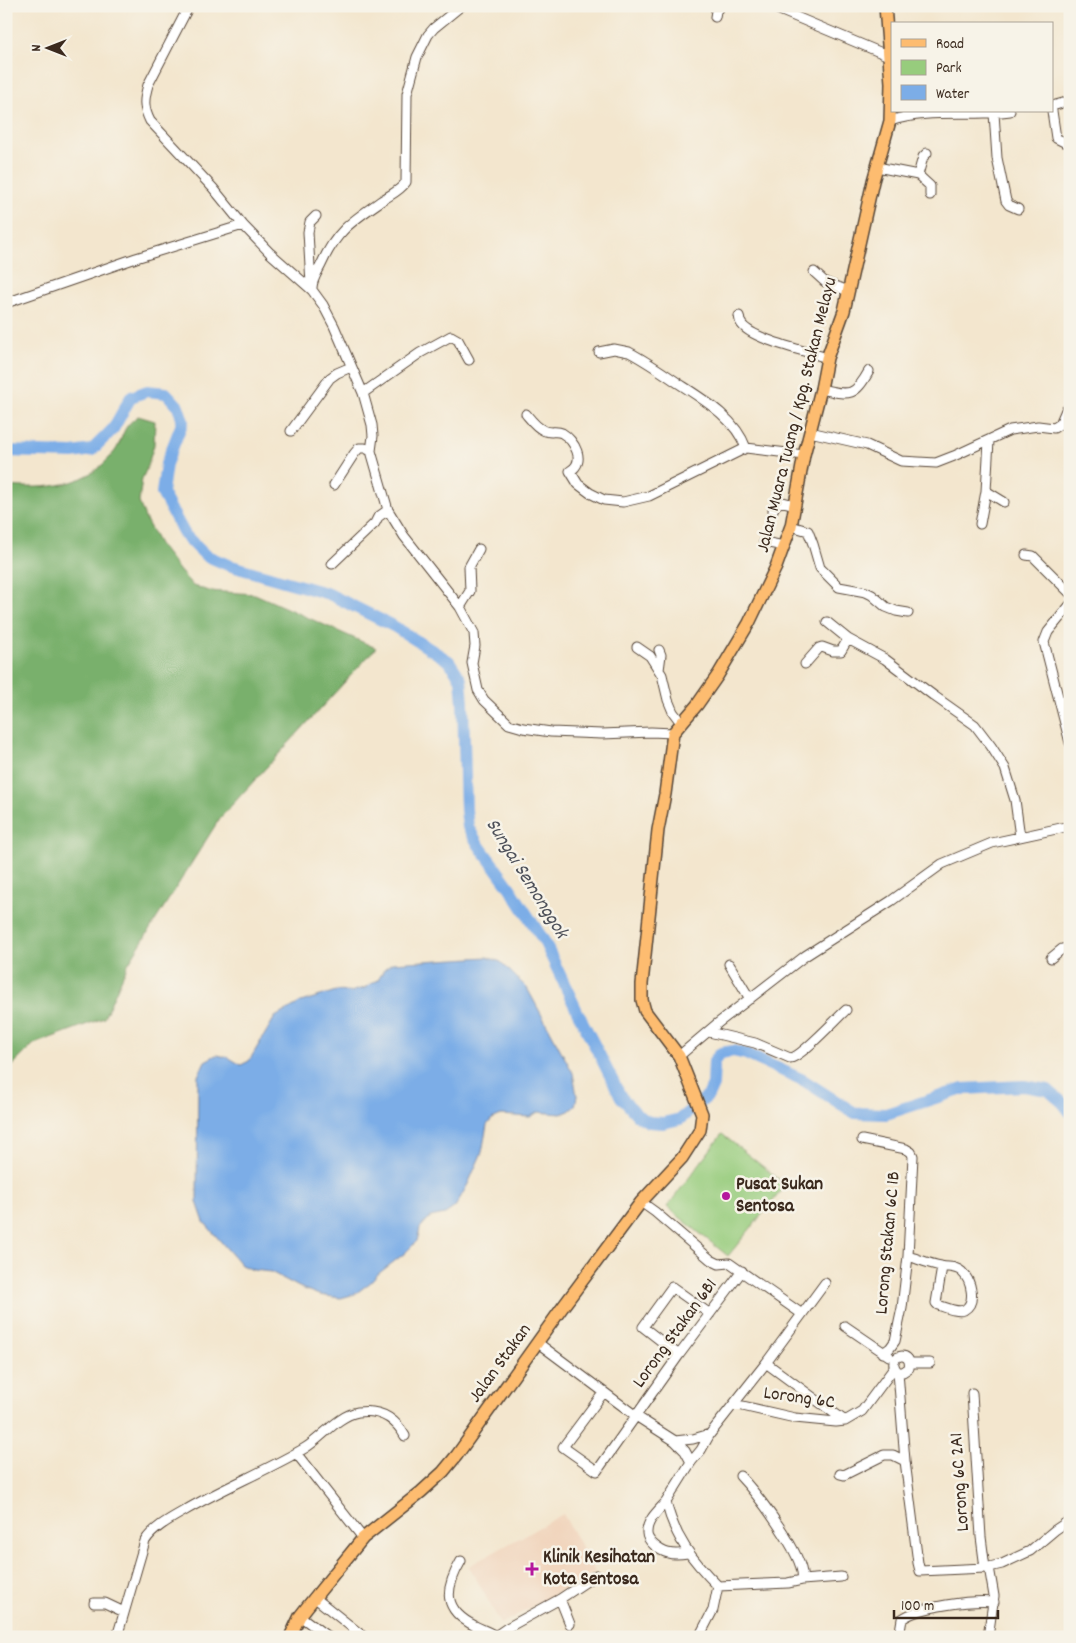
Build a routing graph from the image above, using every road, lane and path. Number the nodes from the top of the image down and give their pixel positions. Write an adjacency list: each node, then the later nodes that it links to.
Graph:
1 (189, 6): 22 (street)
2 (461, 6): 24 (street)
3 (720, 6): 6 (street)
4 (770, 6): 7 (street)
5 (885, 6): 7 (main road, Jalan Muara Tuang / Kpg. Stakan Melayu)
6 (715, 17)
7 (889, 56): 14 (main road, Jalan Muara Tuang / Kpg. Stakan Melayu)
8 (1068, 103): 9 (street)
9 (1054, 106)
10 (1002, 112): 13 (street)
11 (1052, 112): 15 (street)
12 (981, 113): 13 (street); 14 (street)
13 (994, 113): 20 (street)
14 (890, 121): 17 (main road, Jalan Muara Tuang / Kpg. Stakan Melayu)
15 (1070, 140)
16 (927, 153): 18 (street)
17 (877, 167): 18 (street); 25 (main road, Jalan Muara Tuang / Kpg. Stakan Melayu)
18 (918, 176): 19 (street)
19 (930, 195)
20 (1018, 209)
21 (316, 216): 24 (street)
22 (243, 225): 24 (street); 26 (street)
23 (814, 272): 25 (street)
24 (312, 287): 31 (street)
25 (848, 291): 29 (main road, Jalan Muara Tuang / Kpg. Stakan Melayu)
26 (6, 303)
27 (739, 316): 29 (street)
28 (599, 352): 40 (street)
29 (827, 358): 33 (main road, Jalan Muara Tuang / Kpg. Stakan Melayu)
30 (469, 360): 34 (street)
31 (351, 367): 34 (street); 37 (street)
32 (869, 371): 33 (street)
33 (821, 388): 38 (main road, Jalan Muara Tuang / Kpg. Stakan Melayu)
34 (364, 393): 41 (street)
35 (1066, 410): 39 (street)
36 (526, 414): 40 (street)
37 (292, 431)
38 (810, 432): 39 (street); 42 (main road, Jalan Muara Tuang / Kpg. Stakan Melayu)
39 (989, 441): 44 (street)
40 (746, 448): 42 (street)
41 (371, 451): 43 (street); 47 (street)
42 (804, 455): 46 (main road, Jalan Muara Tuang / Kpg. Stakan Melayu)
43 (334, 485)
44 (986, 491): 45 (street); 49 (street)
45 (1004, 502)
46 (794, 505): 48 (street); 50 (main road, Jalan Muara Tuang / Kpg. Stakan Melayu)
47 (388, 510): 55 (street); 58 (street)
48 (773, 510)
49 (980, 524)
50 (791, 526): 52 (main road, Jalan Muara Tuang / Kpg. Stakan Melayu); 59 (street)
51 (764, 542): 52 (street)
52 (784, 546): 66 (main road, Jalan Muara Tuang / Kpg. Stakan Melayu)
53 (478, 549): 58 (street)
54 (1026, 555): 56 (street)
55 (332, 564)
56 (1070, 593)
57 (1070, 605): 68 (street)
58 (460, 607): 67 (street)
59 (908, 613)
60 (827, 622): 61 (street)
61 (848, 638): 64 (street); 70 (street)
62 (637, 647): 65 (street)
63 (659, 650): 65 (street)
64 (805, 664)
65 (659, 670): 66 (street)
66 (682, 724): 67 (main road, Jalan Muara Tuang / Kpg. Stakan Melayu)
67 (673, 733): 77 (main road)
68 (1070, 743)
69 (1070, 826): 70 (street)
70 (1020, 837): 74 (street)
71 (1070, 948): 72 (street)
72 (1051, 958)
73 (729, 964): 74 (street)
74 (750, 999): 76 (street)
75 (846, 1010): 76 (street)
76 (709, 1032): 77 (street)
77 (679, 1056): 79 (main road, Jalan Stakan)
78 (862, 1140): 80 (street, Lorong Stakan 6C 1B)
79 (641, 1202): 82 (street); 87 (main road, Jalan Stakan)
80 (908, 1256): 81 (street); 88 (street, Lorong Stakan 6C 1B)
81 (942, 1267): 81 (street)
82 (742, 1271): 84 (street, Lorong Stakan 6B1); 85 (street)
83 (824, 1283): 85 (street)
84 (710, 1314): 89 (street, Lorong Stakan 6B1); 89 (street)
85 (802, 1314): 90 (street)
86 (845, 1326): 88 (street)
87 (538, 1343): 94 (street); 109 (main road, Jalan Stakan)
88 (883, 1353): 93 (street)
89 (679, 1355): 97 (street, Lorong Stakan 6B1)
90 (766, 1363): 96 (street); 98 (street)
91 (910, 1363): 92 (street); 93 (street); 93 (street)
92 (930, 1363)
93 (896, 1366): 98 (street, Lorong 6C); 103 (street)
94 (604, 1392): 97 (street); 97 (street, Lorong Stakan 6B1)
95 (972, 1393): 112 (street, Lorong 6C 2A1)
96 (734, 1404): 98 (street, Lorong 6C); 99 (street)
97 (636, 1416): 101 (street)
98 (845, 1421)
99 (710, 1434): 101 (street); 104 (street)
100 (405, 1436): 102 (street)
101 (675, 1441): 104 (street)
102 (296, 1453): 109 (street); 121 (street)
103 (906, 1461): 105 (street); 112 (street)
104 (690, 1462): 107 (street)
105 (840, 1474)
106 (740, 1476): 115 (street)
107 (666, 1502): 110 (street); 110 (street)
108 (1070, 1520): 112 (street)
109 (363, 1538): 117 (main road, Jalan Stakan)
110 (688, 1553): 116 (street)
111 (461, 1562): 124 (street)
112 (987, 1567): 119 (street, Lorong 6C 2A1)
113 (596, 1575): 118 (street)
114 (840, 1578): 115 (street)
115 (802, 1580): 116 (street)
116 (718, 1586): 129 (street)
117 (314, 1597): 122 (main road, Jalan Stakan); 128 (street)
118 (560, 1599): 123 (street); 124 (street)
119 (994, 1602): 130 (street); 131 (street, Lorong 6C 2A1)
120 (94, 1603): 121 (street)
121 (124, 1612): 125 (street)
122 (300, 1616): 126 (main road, Jalan Stakan); 127 (street)
123 (570, 1624)
124 (495, 1636)
125 (117, 1637)
126 (290, 1637)
127 (328, 1637)
128 (364, 1637)
129 (699, 1637)
130 (900, 1637)
131 (988, 1637)

